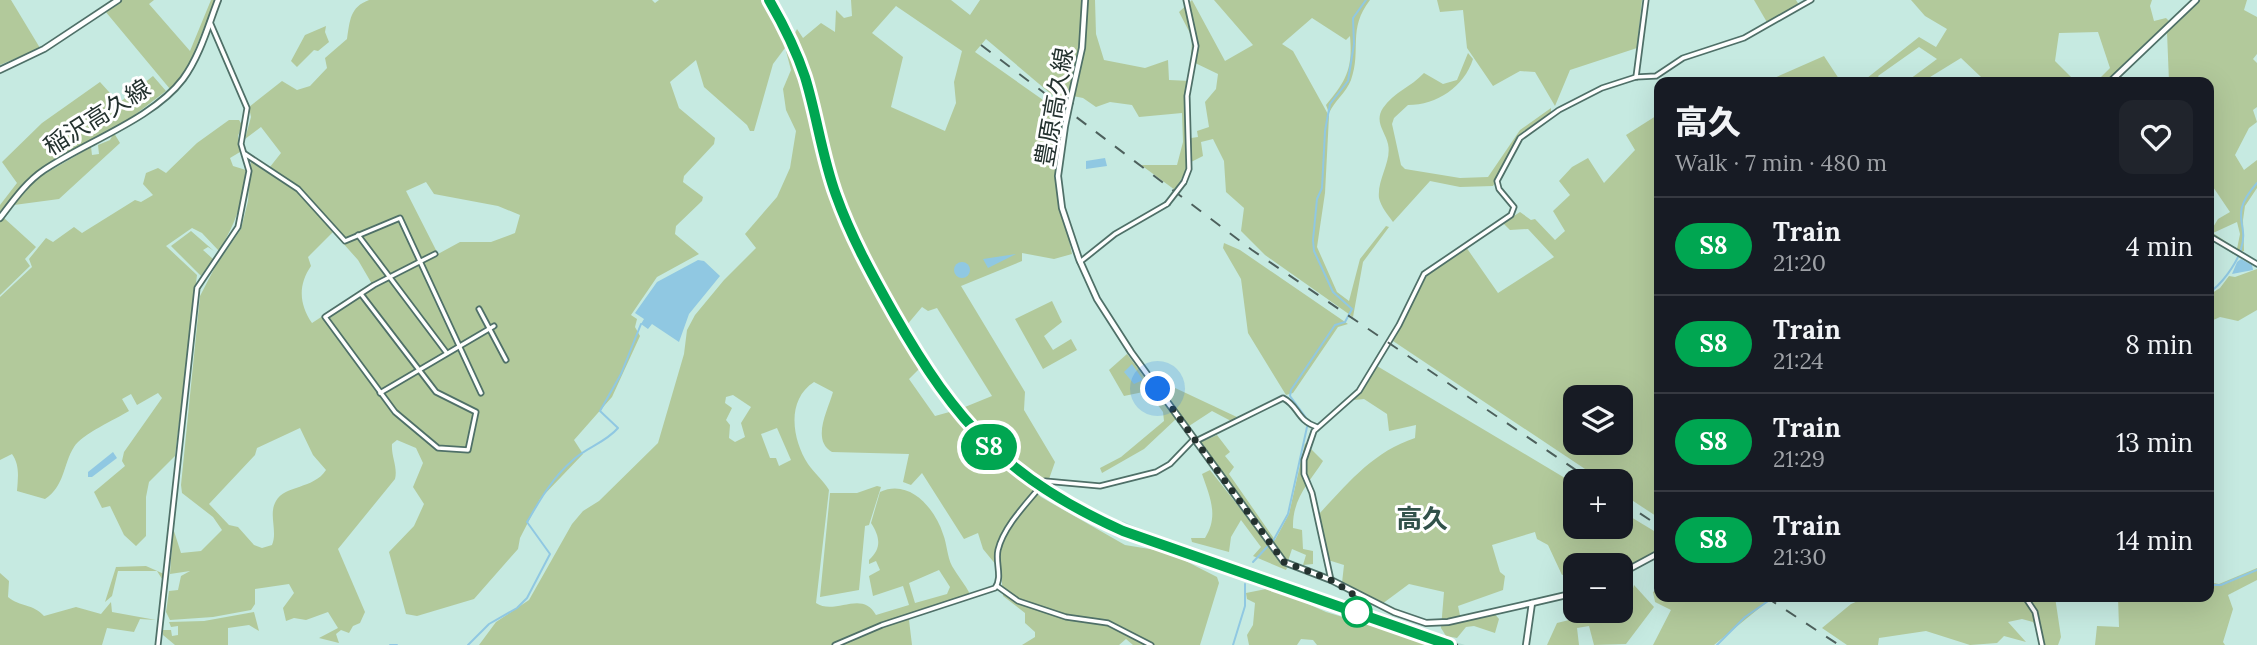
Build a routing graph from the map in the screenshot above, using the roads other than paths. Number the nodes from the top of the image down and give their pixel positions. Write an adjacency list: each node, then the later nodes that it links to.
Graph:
1 (118, 0): 9 (main road)
2 (218, 0): 8 (main road, 稲沢高久線)
3 (1085, 0): 18 (main road, 豊原高久線, bridge)
4 (1186, 0): 18 (street, bridge)
5 (1646, 0): 10 (street)
6 (1811, 0): 10 (street)
7 (2196, 0): 11 (main road)
8 (210, 22): 12 (street); 13 (main road, 稲沢高久線)
9 (0, 69)
10 (1636, 77): 30 (street)
11 (2115, 77)
12 (245, 154): 14 (street); 39 (street)
13 (0, 218)
14 (358, 235): 17 (street); 20 (street)
15 (2214, 238): 19 (street)
16 (435, 254): 17 (street)
17 (421, 262): 20 (street); 24 (street)
18 (1080, 262): 31 (main road, 豊原高久線)
19 (2257, 264)
20 (389, 277): 21 (street); 25 (street)
21 (361, 293): 27 (street); 28 (street)
22 (479, 309): 23 (street)
23 (491, 327): 24 (street); 26 (street)
24 (459, 345): 25 (street); 29 (street)
25 (446, 352): 27 (street)
26 (506, 360)
27 (418, 369): 28 (street); 28 (street)
28 (380, 393)
29 (481, 393)
30 (1317, 427): 31 (street); 34 (street)
31 (1195, 440): 34 (main road, 豊原高久線); 35 (street)
32 (1654, 556): 33 (main road)
33 (1633, 567)
34 (1331, 580): 38 (main road, 豊原高久線)
35 (997, 586): 40 (street); 41 (street)
36 (1563, 596): 38 (main road, 豊原高久線)
37 (2028, 602): 43 (street)
38 (1532, 603): 42 (main road)
39 (158, 645)
40 (835, 645)
41 (1151, 645)
42 (1526, 645)
43 (2042, 645)

